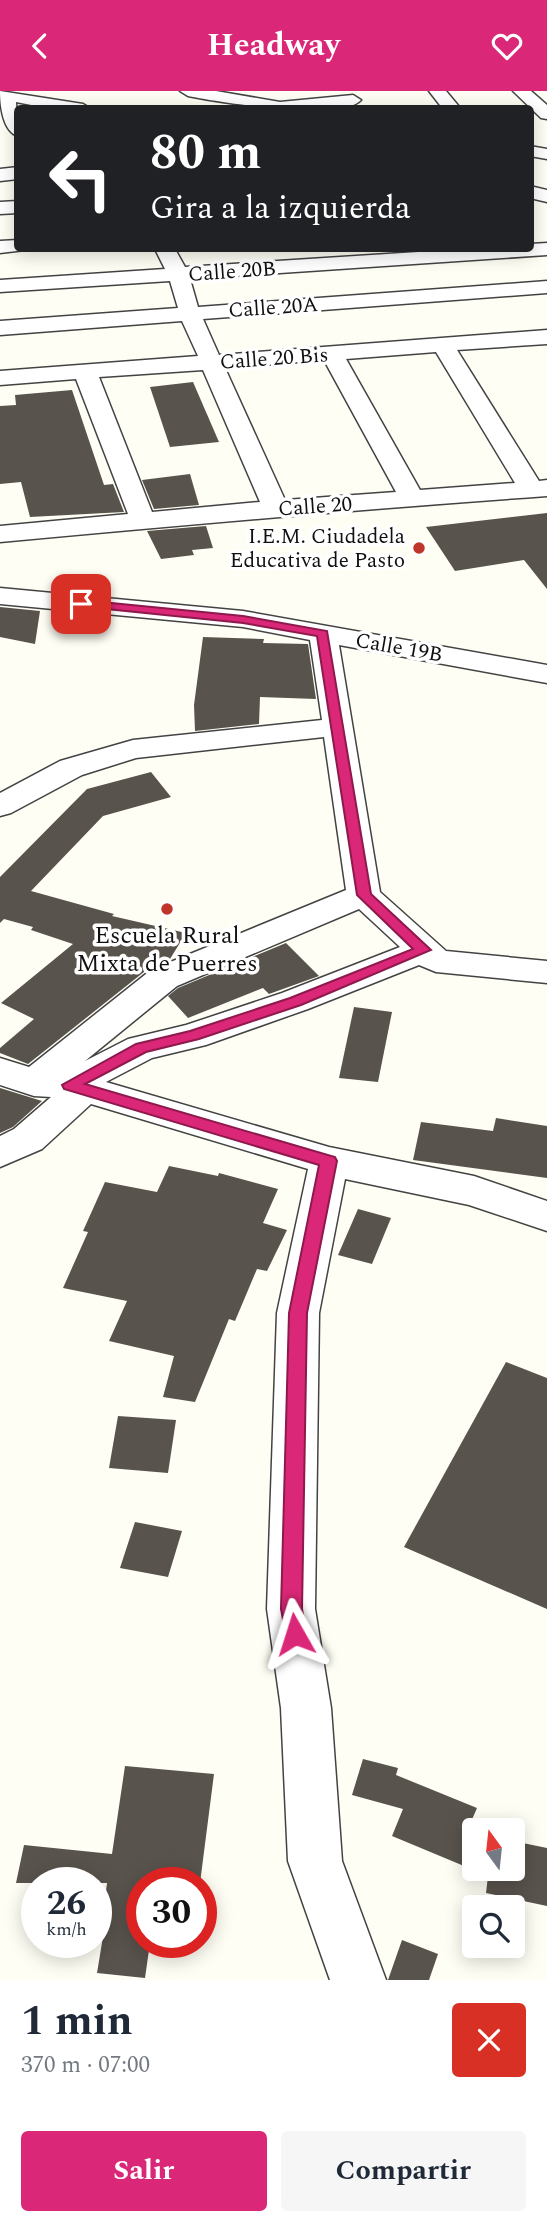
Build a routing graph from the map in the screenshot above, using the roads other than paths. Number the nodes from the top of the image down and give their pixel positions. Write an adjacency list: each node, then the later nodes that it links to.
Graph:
1 (188, 91): 8 (street)
2 (261, 91): 9 (street)
3 (437, 91): 11 (street)
4 (520, 91): 12 (street)
5 (5, 93): 7 (street); 13 (street)
6 (353, 100): 10 (street)
7 (64, 105)
8 (270, 105)
9 (279, 105)
10 (302, 105)
11 (449, 105)
12 (547, 114)
13 (14, 122)
14 (166, 252): 17 (street)
15 (481, 252): 17 (street, Calle 20B)
16 (495, 252): 20 (street)
17 (178, 275): 18 (street, Calle 20B); 22 (street)
18 (0, 286)
19 (547, 286): 20 (street, Calle 20A)
20 (524, 288): 21 (street); 22 (street, Calle 20A)
21 (539, 309)
22 (190, 314): 23 (street, Calle 20A); 27 (street)
23 (0, 328)
24 (547, 337): 25 (street, Calle 20 Bis)
25 (443, 345): 26 (street, Calle 20 Bis); 30 (street)
26 (332, 353): 27 (street, Calle 20 Bis); 31 (street)
27 (212, 362): 28 (street, Calle 20 Bis); 32 (street)
28 (85, 372): 29 (street, Calle 20 Bis); 33 (street)
29 (0, 379)
30 (539, 489): 31 (street, Calle 20)
31 (413, 500): 32 (street, Calle 20)
32 (276, 508): 33 (street, Calle 20)
33 (144, 523): 34 (street, Calle 20)
34 (1, 527)
35 (0, 596): 36 (street, Calle 19B)
36 (323, 633): 37 (street, Calle 19B); 38 (street)
37 (547, 674)
38 (337, 727): 39 (street); 40 (street)
39 (0, 806)
40 (364, 895): 41 (street); 43 (street)
41 (424, 950): 42 (street); 43 (street)
42 (547, 972)
43 (47, 1083): 44 (street); 45 (street)
44 (0, 1153)
45 (329, 1161): 46 (street); 47 (street)
46 (547, 1216)
47 (358, 1980)

